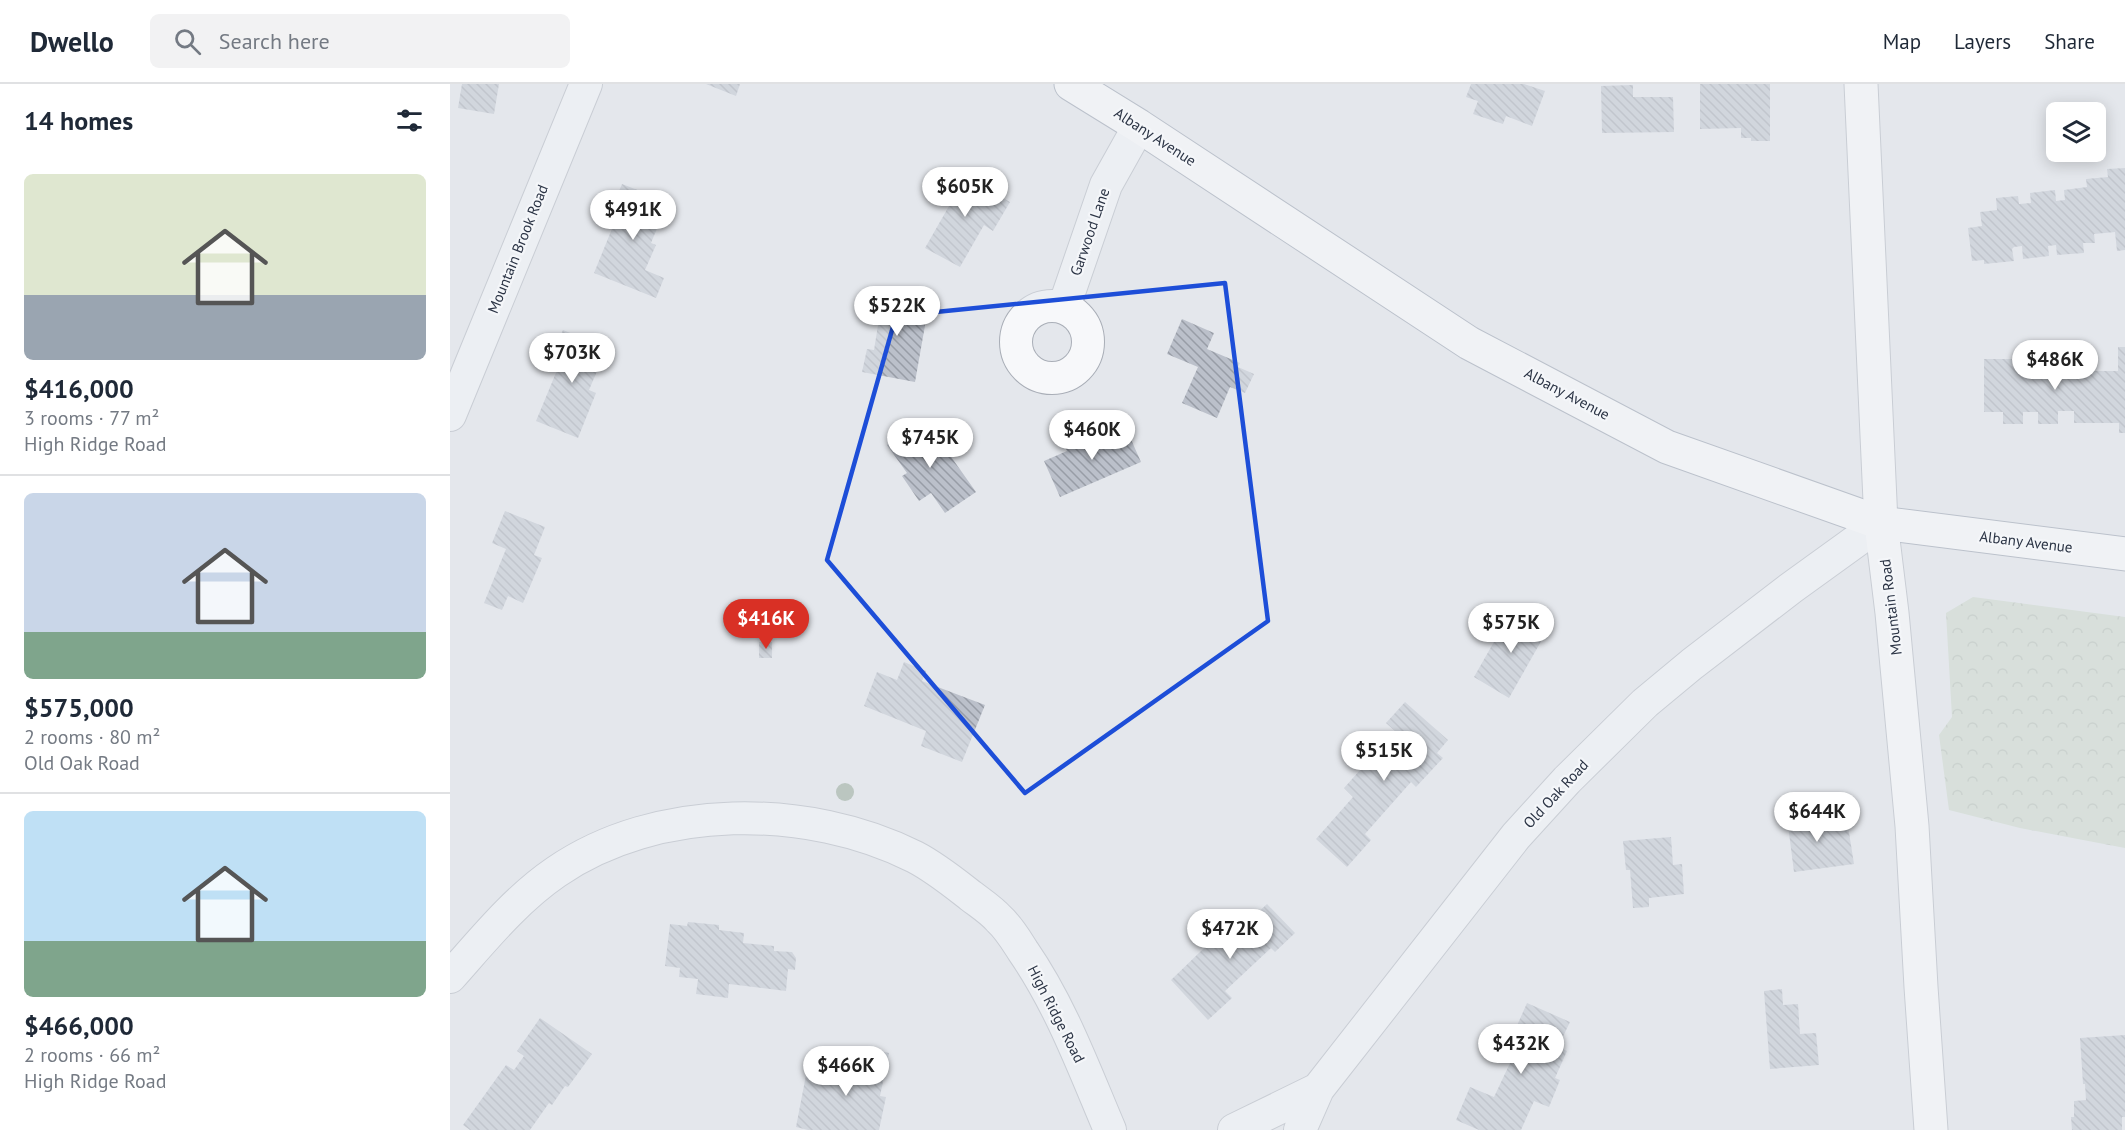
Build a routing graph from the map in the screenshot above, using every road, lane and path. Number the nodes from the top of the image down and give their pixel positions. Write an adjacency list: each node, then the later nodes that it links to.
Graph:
1 (586, 84): 6 (street, Mountain Brook Road)
2 (1071, 84): 4 (main road, Albany Avenue)
3 (1862, 84): 7 (main road, Mountain Road)
4 (1139, 126): 5 (street, Garwood Lane); 7 (main road, Albany Avenue)
5 (1064, 308)
6 (450, 415)
7 (1881, 523): 8 (main road, Albany Avenue); 10 (street, Old Oak Road); 14 (main road, Mountain Road)
8 (2125, 554)
9 (450, 977): 11 (street, High Ridge Road)
10 (1318, 1089): 12 (street); 13 (street, Old Oak Road)
11 (1110, 1130)
12 (1233, 1130)
13 (1300, 1130)
14 (1931, 1130)

